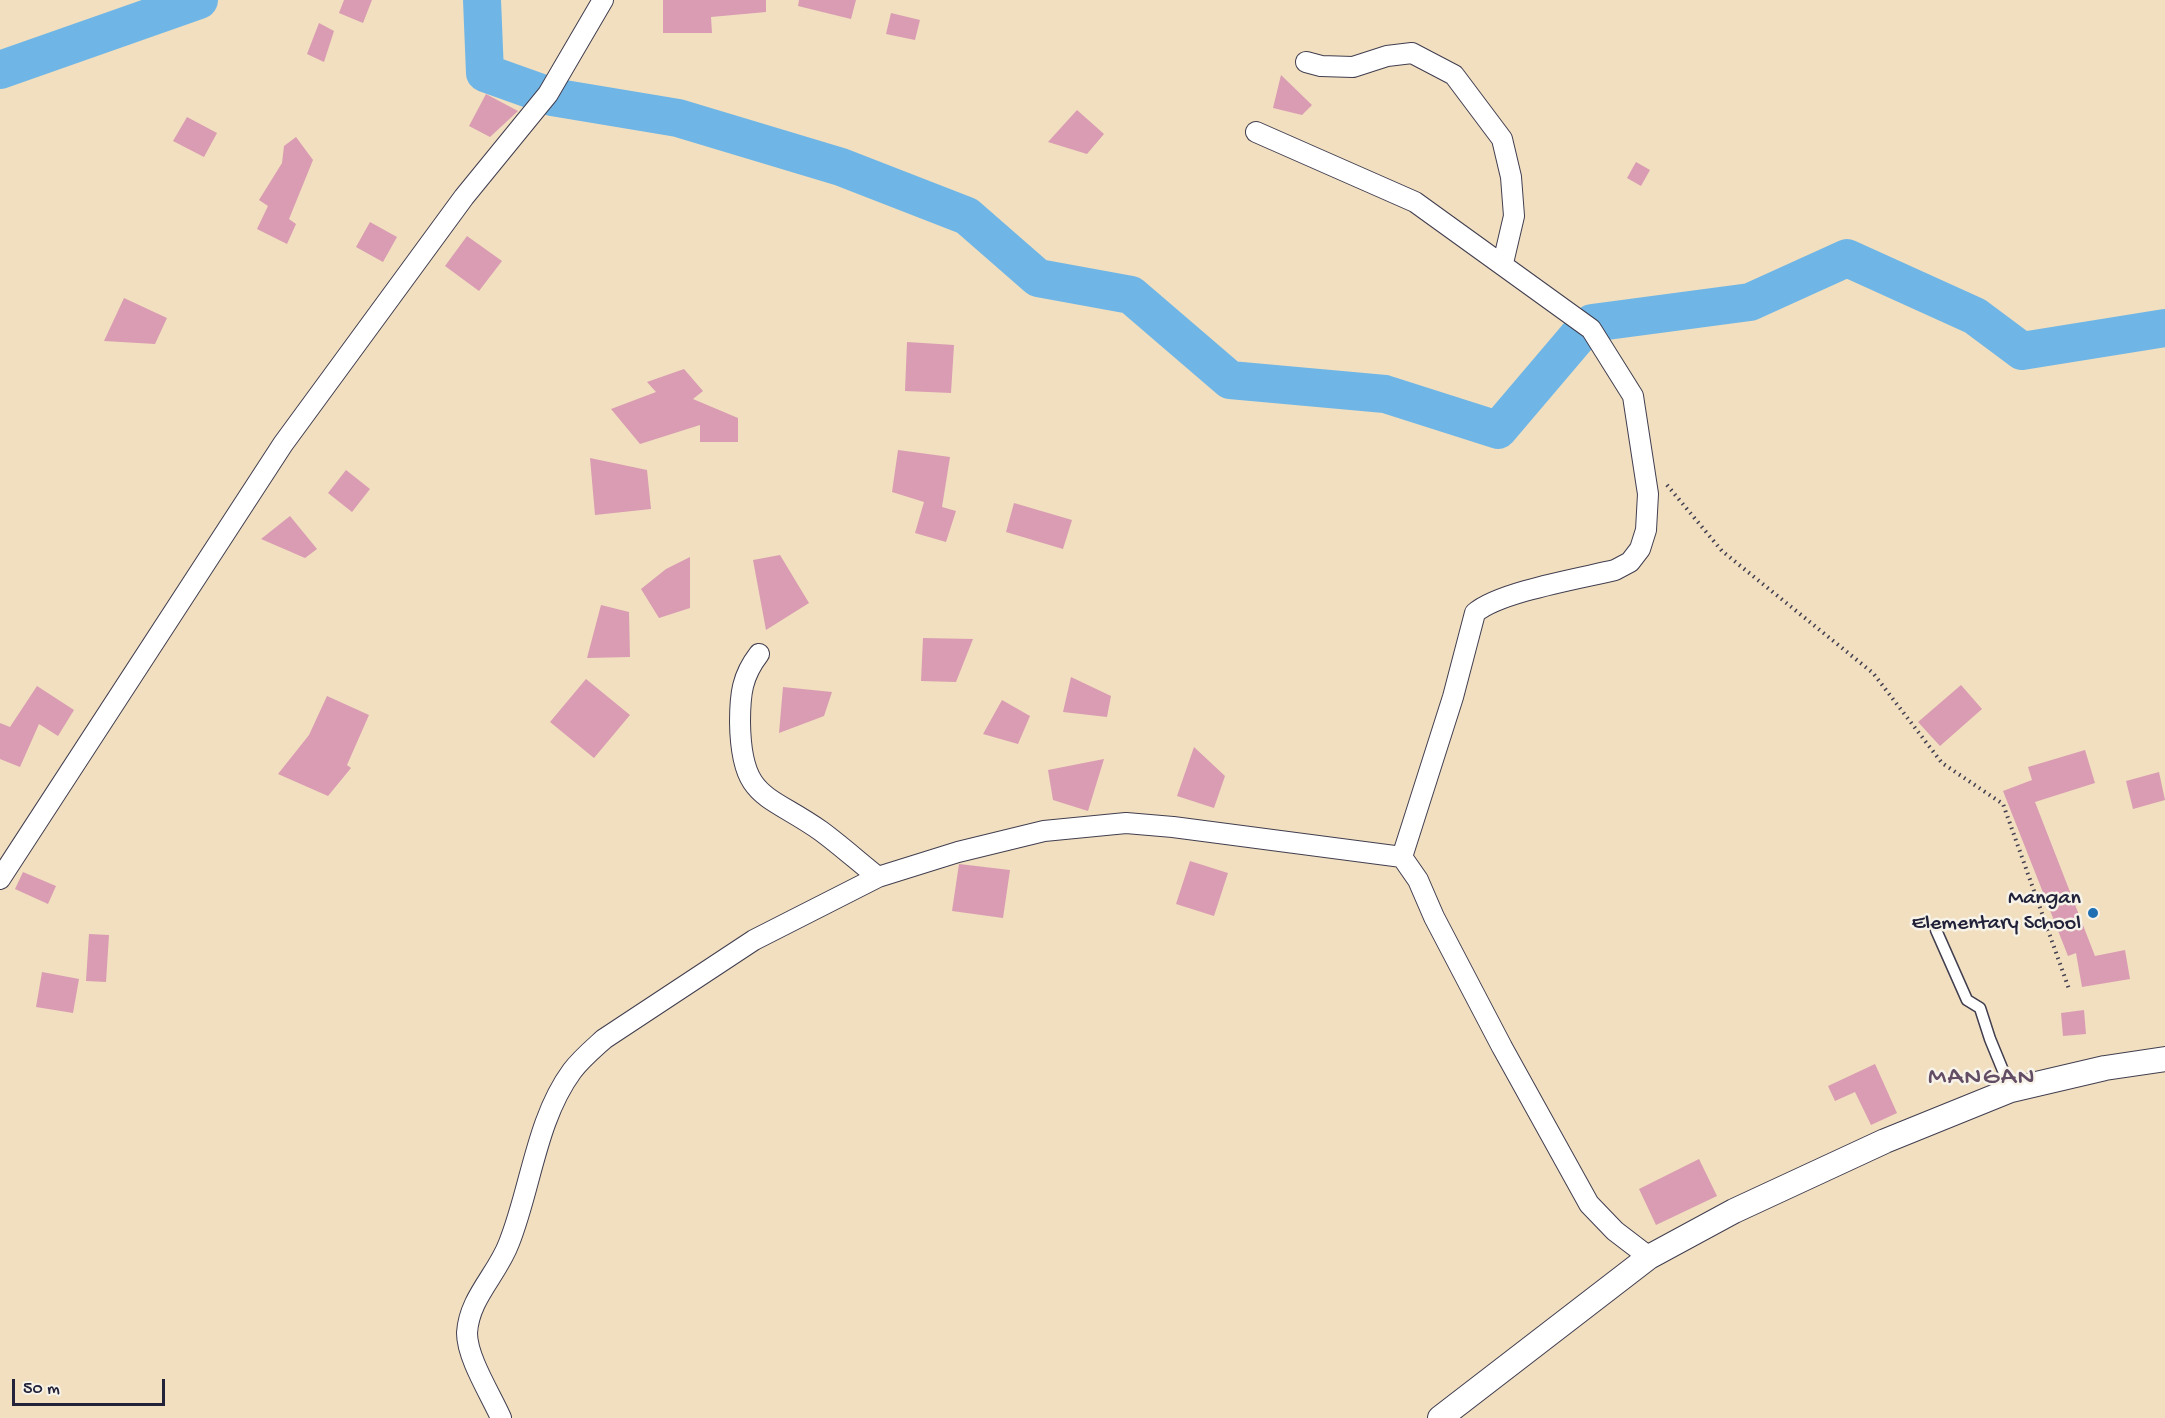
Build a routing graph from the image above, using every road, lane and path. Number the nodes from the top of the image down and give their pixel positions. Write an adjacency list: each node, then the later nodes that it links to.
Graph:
1 (603, 0): 9 (street)
2 (1306, 62): 4 (street)
3 (1256, 132): 4 (street)
4 (1503, 263): 7 (street)
5 (1665, 483): 11 (path)
6 (759, 654): 8 (street)
7 (1402, 857): 8 (street); 14 (street)
8 (878, 877): 15 (street)
9 (0, 879)
10 (1935, 930): 13 (lane)
11 (2069, 989)
12 (2165, 1059): 13 (street)
13 (2011, 1090): 14 (street)
14 (1649, 1257): 16 (street)
15 (501, 1418)
16 (1440, 1418)

